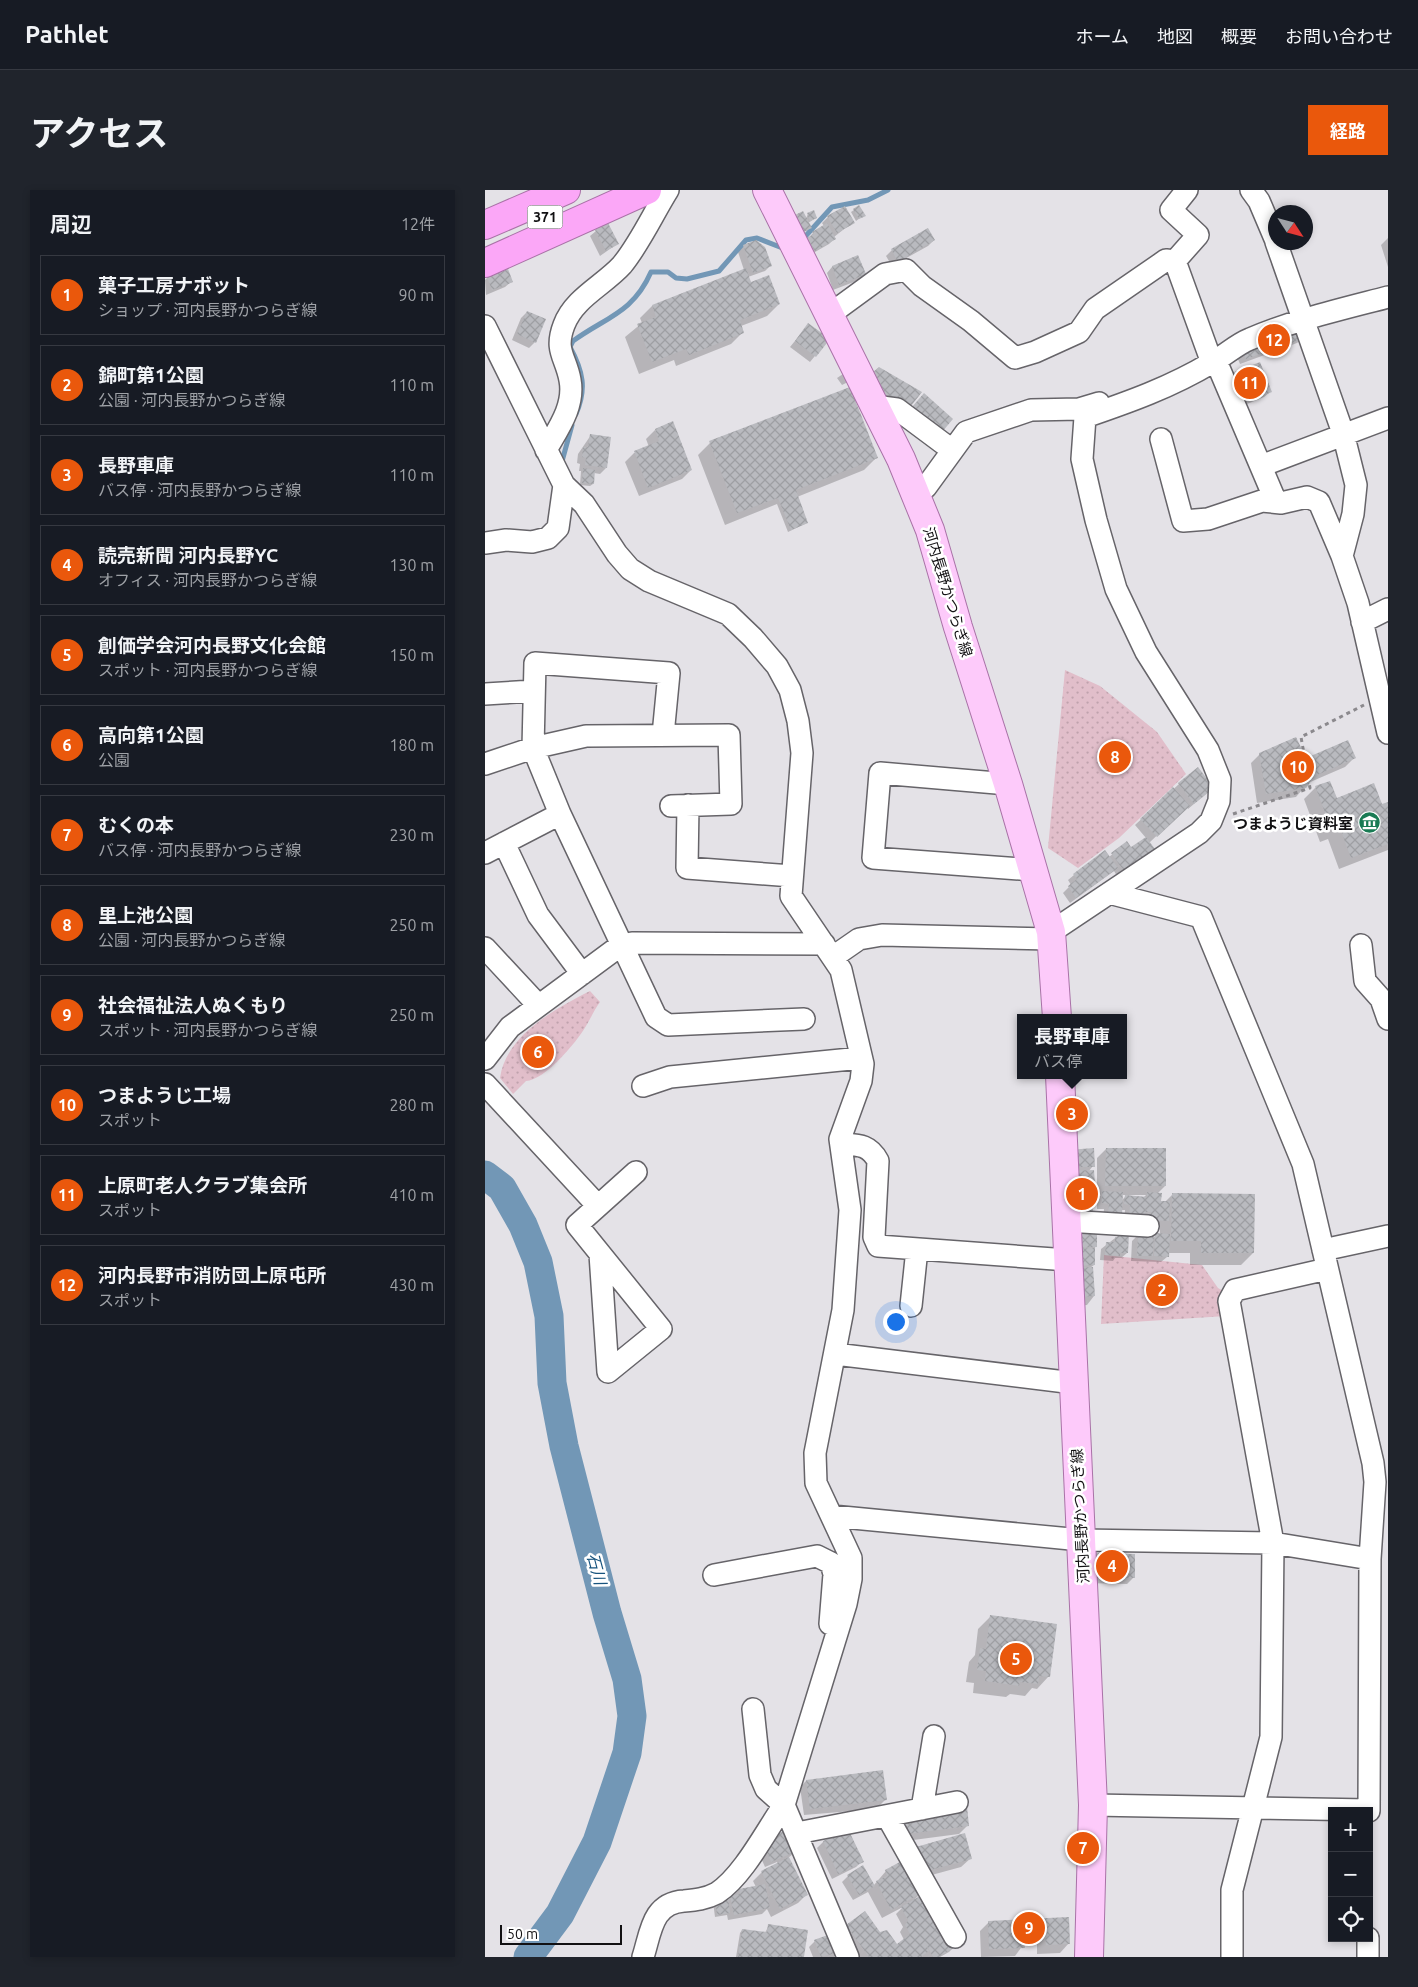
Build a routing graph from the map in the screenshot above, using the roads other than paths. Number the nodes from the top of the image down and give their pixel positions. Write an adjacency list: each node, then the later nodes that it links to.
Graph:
1 (566, 190): 9 (highway)
2 (605, 190): 10 (highway, 371)
3 (647, 190): 13 (highway)
4 (668, 190): 24 (street)
5 (767, 190): 15 (main road, 河内長野かつらぎ線)
6 (1187, 190): 12 (street)
7 (1251, 190): 8 (street)
8 (1268, 223)
9 (485, 225)
10 (485, 243)
11 (1279, 250): 16 (street)
12 (1175, 261): 15 (street); 18 (street)
13 (485, 262)
14 (1388, 297): 16 (street)
15 (829, 315): 20 (main road, 河内長野かつらぎ線)
16 (1303, 320): 18 (street); 22 (street)
17 (485, 326): 24 (street)
18 (1214, 362): 19 (street); 26 (street)
19 (1149, 395): 25 (street); 46 (street)
20 (874, 406): 25 (street); 28 (main road, 河内長野かつらぎ線)
21 (1388, 418): 22 (street)
22 (1343, 433): 26 (street); 31 (street)
23 (1161, 438): 29 (street)
24 (545, 450): 27 (street)
25 (953, 450): 28 (street)
26 (1261, 466): 29 (street)
27 (564, 484): 30 (street); 45 (street)
28 (916, 496): 40 (main road, 河内長野かつらぎ線)
29 (1276, 502): 31 (street)
30 (485, 543)
31 (1341, 556): 33 (street)
32 (1388, 609): 33 (street)
33 (1362, 622): 36 (street)
34 (533, 691): 35 (street); 37 (street); 38 (street)
35 (485, 694)
36 (1388, 733)
37 (663, 735): 38 (street); 45 (street)
38 (533, 748): 39 (street); 41 (street)
39 (485, 764)
40 (1008, 784): 44 (main road, 河内長野かつらぎ線); 44 (street)
41 (560, 814): 42 (street); 48 (street)
42 (504, 843): 43 (street); 52 (street)
43 (485, 853)
44 (1033, 870): 47 (main road, 河内長野かつらぎ線)
45 (792, 876): 51 (street)
46 (1109, 893): 47 (street); 71 (street)
47 (1051, 935): 51 (street); 54 (main road, 河内長野かつらぎ線)
48 (621, 945): 51 (street); 52 (street); 55 (street)
49 (1361, 945): 56 (street)
50 (485, 948): 53 (street)
51 (828, 951): 58 (street)
52 (582, 974): 53 (street)
53 (538, 1005): 57 (street)
54 (1057, 1014)
55 (804, 1019)
56 (1388, 1019)
57 (487, 1052)
58 (861, 1058): 61 (street); 62 (street)
59 (1060, 1079): 65 (main road, 河内長野かつらぎ線)
60 (485, 1084): 64 (street)
61 (643, 1086)
62 (841, 1144): 68 (street); 73 (street)
63 (635, 1172): 64 (street)
64 (598, 1206): 69 (street)
65 (1066, 1221): 66 (street); 70 (main road, 河内長野かつらぎ線)
66 (1148, 1226)
67 (1388, 1236): 71 (street)
68 (917, 1249): 70 (street); 72 (street)
69 (600, 1254): 69 (street)
70 (1068, 1260): 74 (main road, 河内長野かつらぎ線)
71 (1325, 1260): 77 (street); 78 (street)
72 (911, 1306)
73 (835, 1354): 74 (street); 75 (street)
74 (1074, 1383): 76 (main road, 河内長野かつらぎ線)
75 (832, 1516): 76 (street); 80 (street)
76 (1081, 1540): 77 (street); 84 (main road, 河内長野かつらぎ線)
77 (1273, 1543): 78 (street); 87 (street)
78 (1376, 1554): 86 (street)
79 (714, 1576): 80 (street)
80 (833, 1645): 85 (street)
81 (753, 1709): 85 (street)
82 (934, 1736): 88 (street)
83 (957, 1802): 88 (street)
84 (1093, 1804): 87 (street); 96 (main road, 河内長野かつらぎ線)
85 (784, 1805): 91 (street); 94 (street)
86 (1369, 1807)
87 (1252, 1808): 89 (street); 97 (street)
88 (922, 1809): 90 (street)
89 (1328, 1810)
90 (887, 1816): 91 (street); 92 (street)
91 (797, 1833): 95 (street)
92 (955, 1937)
93 (1368, 1942): 98 (street)
94 (643, 1957)
95 (848, 1957)
96 (1089, 1957)
97 (1232, 1957)
98 (1368, 1957)

